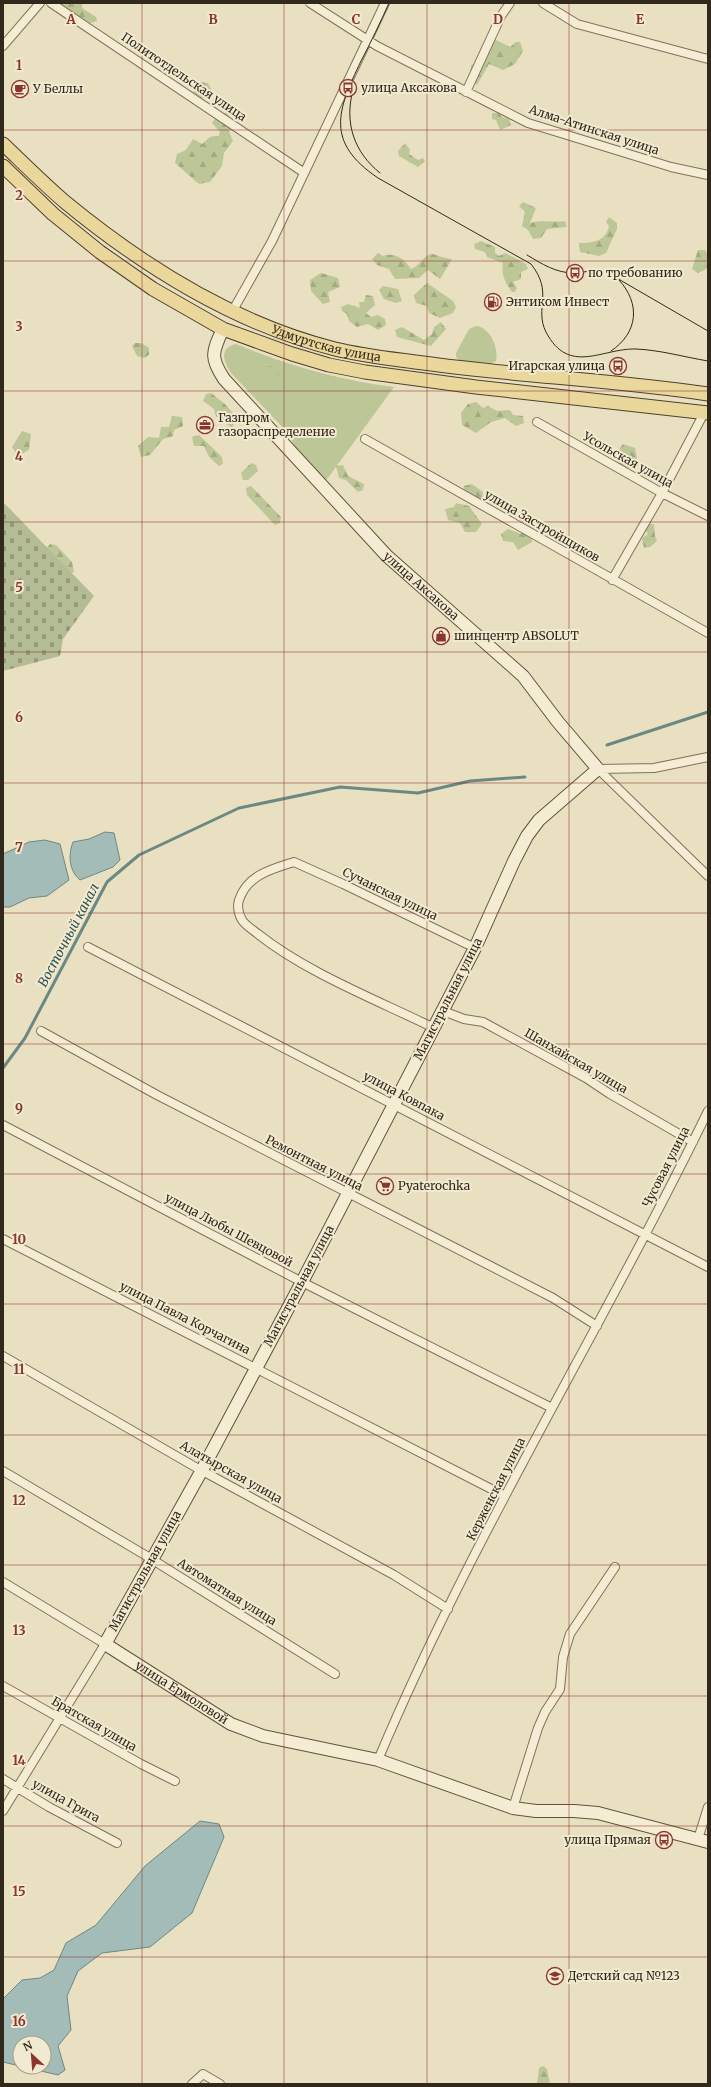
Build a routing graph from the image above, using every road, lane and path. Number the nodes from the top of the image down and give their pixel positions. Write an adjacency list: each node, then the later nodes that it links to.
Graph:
1 (40, 3): 8 (street)
2 (51, 3): 13 (street, Политотдельская улица)
3 (310, 3): 7 (street, Алма-Атинская улица)
4 (385, 3): 7 (street)
5 (510, 3): 10 (street)
6 (543, 3): 9 (street)
7 (367, 40): 10 (street, Алма-Атинская улица); 13 (street)
8 (3, 46)
9 (708, 59)
10 (466, 92): 14 (street, Алма-Атинская улица)
11 (3, 144): 15 (main road, Удмуртская улица)
12 (3, 166): 16 (main road, Удмуртская улица)
13 (303, 172): 15 (street)
14 (708, 175)
15 (232, 312): 16 (main road); 17 (main road, Удмуртская улица)
16 (223, 329): 18 (main road, Удмуртская улица); 26 (street, улица Аксакова)
17 (708, 394)
18 (706, 413): 21 (street)
19 (537, 422): 21 (street, Усольская улица)
20 (365, 439): 23 (street, улица Застройщиков)
21 (662, 494): 22 (street, Усольская улица); 23 (street)
22 (708, 516)
23 (612, 580): 24 (street, улица Застройщиков)
24 (708, 633)
25 (708, 757): 26 (street)
26 (598, 769): 27 (street); 29 (street, Магистральная улица)
27 (708, 876)
28 (88, 947): 33 (street, улица Ковпака)
29 (475, 948): 30 (street, Магистральная улица); 31 (street, Сучанская улица)
30 (443, 1011): 31 (street, Магистральная улица); 36 (street, Шанхайская улица)
31 (434, 1028): 33 (street, Магистральная улица)
32 (41, 1031): 37 (street, Ремонтная улица)
33 (395, 1104): 37 (street, Магистральная улица); 38 (street, улица Ковпака)
34 (708, 1111): 36 (street, Чусовая улица)
35 (3, 1125): 41 (street, улица Любы Шевцовой)
36 (693, 1142): 38 (street, Чусовая улица)
37 (347, 1194): 41 (street, Магистральная улица); 42 (street, Ремонтная улица)
38 (645, 1234): 40 (street, улица Ковпака); 42 (street, Керженская улица)
39 (3, 1239): 44 (street, улица Павла Корчагина)
40 (708, 1267)
41 (302, 1282): 44 (street, Магистральная улица); 45 (street, улица Любы Шевцовой)
42 (597, 1326): 45 (street, Керженская улица)
43 (3, 1356): 47 (street, Алатырская улица)
44 (256, 1369): 47 (street, Магистральная улица); 48 (street, улица Павла Корчагина)
45 (552, 1408): 48 (street, Керженская улица)
46 (3, 1470): 49 (street, Автоматная улица)
47 (202, 1470): 49 (street, Магистральная улица); 52 (street, Алатырская улица)
48 (505, 1496): 52 (street, Керженская улица)
49 (152, 1559): 53 (street, Магистральная улица); 54 (street, Автоматная улица)
50 (615, 1567): 62 (street)
51 (3, 1582): 53 (street, улица Ермоловой)
52 (448, 1609): 57 (street, Керженская улица)
53 (105, 1644): 56 (street, Магистральная улица); 57 (street, улица Ермоловой)
54 (335, 1674)
55 (3, 1686): 56 (street, Братская улица)
56 (59, 1718): 59 (street, Братская улица); 60 (street, Магистральная улица)
57 (378, 1760): 62 (street, улица Ермоловой)
58 (3, 1779): 60 (street, улица Грига)
59 (175, 1780)
60 (18, 1787): 63 (street, Магистральная улица); 65 (street, улица Грига)
61 (708, 1807): 64 (street)
62 (513, 1808): 64 (street, улица Ермоловой)
63 (3, 1811)
64 (703, 1840)
65 (117, 1843)
66 (192, 2084): 67 (street)
67 (220, 2084)

